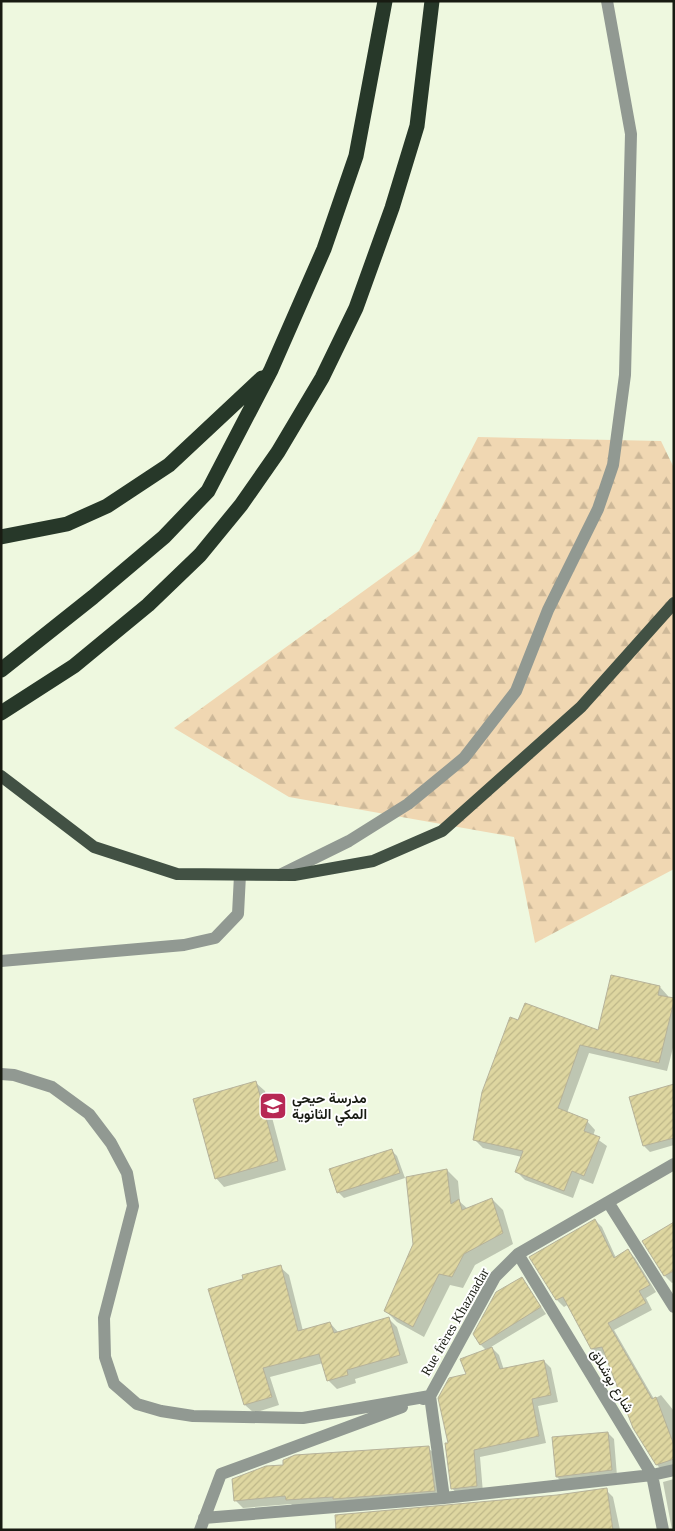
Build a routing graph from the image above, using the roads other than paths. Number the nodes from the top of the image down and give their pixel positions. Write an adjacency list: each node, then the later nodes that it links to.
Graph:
1 (385, 1): 4 (highway)
2 (432, 1): 8 (highway)
3 (607, 1): 11 (street)
4 (270, 370): 5 (highway); 7 (highway)
5 (1, 537)
6 (674, 604): 11 (main road)
7 (1, 670)
8 (1, 713)
9 (1, 776): 10 (main road)
10 (240, 875): 11 (main road); 12 (street)
11 (280, 875)
12 (1, 961)
13 (1, 1074): 18 (street)
14 (674, 1164): 15 (street, Rue frères Khaznadar)
15 (608, 1202): 16 (street, Rue frères Khaznadar); 17 (street)
16 (518, 1254): 18 (street, Rue frères Khaznadar); 20 (street, شارع بوشلاق)
17 (674, 1307)
18 (430, 1396): 21 (street); 22 (street, Rue frères Khaznadar)
19 (674, 1470): 20 (street)
20 (652, 1475): 21 (street); 23 (street, شارع بوشلاق)
21 (444, 1498): 22 (street)
22 (202, 1524)
23 (663, 1530)

